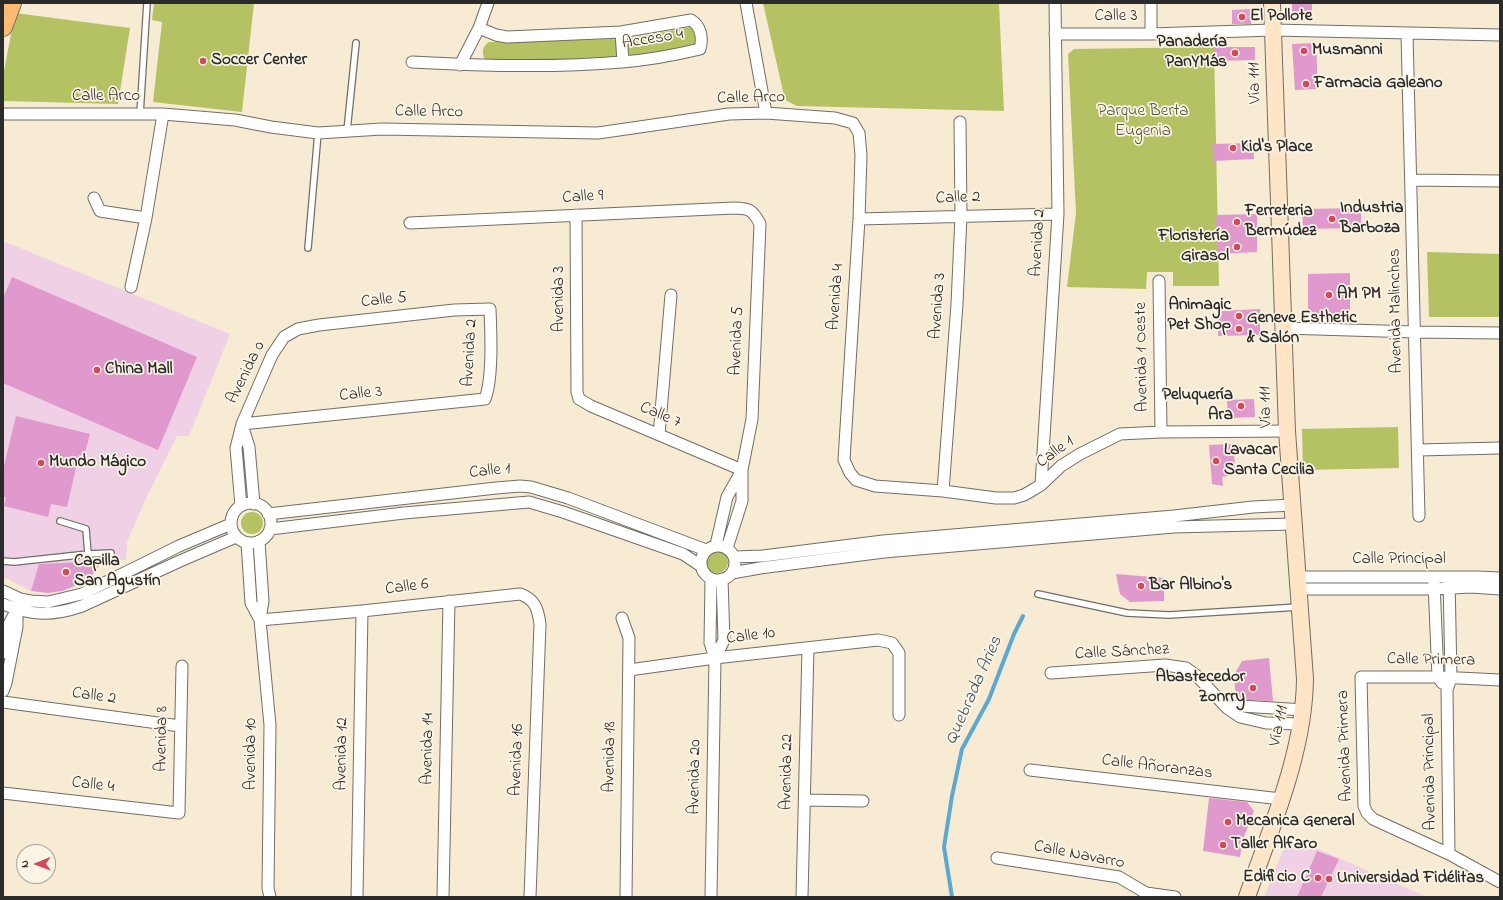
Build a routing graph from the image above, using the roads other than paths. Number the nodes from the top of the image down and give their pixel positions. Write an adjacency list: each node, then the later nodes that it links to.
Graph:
1 (12, 3): 8 (main road)
2 (147, 3): 22 (lane)
3 (488, 3): 9 (street)
4 (746, 3): 20 (street)
5 (1055, 3): 12 (street, Avenida 2)
6 (1151, 3): 13 (street)
7 (1272, 3): 10 (main road, Vía 111)
8 (3, 27)
9 (480, 28): 11 (street, Acceso 4); 19 (street)
10 (1273, 30): 13 (street, Calle 3); 14 (street); 43 (main road, Vía 111)
11 (621, 32): 18 (street); 18 (street, Acceso 4)
12 (1056, 34): 13 (street, Calle 3); 32 (street, Avenida 2)
13 (1151, 34)
14 (1407, 34): 15 (street); 28 (street, Avenida Malinches)
15 (1500, 35)
16 (356, 43): 26 (lane)
17 (412, 62): 19 (street, Acceso 4)
18 (623, 62): 19 (street, Acceso 4)
19 (460, 65)
20 (766, 113): 25 (street, Calle Arco); 26 (street, Calle Arco)
21 (3, 114): 22 (street, Calle Arco)
22 (140, 114): 23 (street, Calle Arco)
23 (163, 114): 27 (street, Calle Arco); 35 (street)
24 (960, 122): 34 (street, Avenida 3)
25 (853, 123): 36 (street, Avenida 4)
26 (347, 131): 27 (street, Calle Arco)
27 (318, 133): 38 (lane)
28 (1411, 180): 29 (street); 44 (street, Avenida Malinches)
29 (1500, 181)
30 (94, 198): 35 (street)
31 (755, 214): 33 (street, Calle 9); 55 (street, Avenida 5)
32 (1058, 214): 34 (street, Calle 2); 57 (street, Avenida 2)
33 (576, 215): 37 (street, Calle 9); 47 (street, Avenida 3)
34 (961, 216): 36 (street, Calle 2); 58 (street, Avenida 3)
35 (146, 218): 40 (street)
36 (859, 219): 56 (street, Avenida 4)
37 (410, 223)
38 (308, 248)
39 (1159, 281): 51 (street, Avenida 1 Oeste)
40 (131, 287)
41 (671, 294): 52 (street)
42 (490, 309): 46 (street, Calle 5); 48 (street, Avenida 2)
43 (1284, 328): 44 (street); 50 (main road, Vía 111)
44 (1415, 332): 45 (street); 54 (street, Avenida Malinches)
45 (1500, 333)
46 (284, 337): 49 (street, Avenida 0)
47 (577, 384): 52 (street, Calle 7)
48 (485, 399): 49 (street, Calle 3)
49 (242, 424): 61 (street, Avenida 0); 63 (street, Avenida 0)
50 (1287, 431): 51 (street, Calle 1); 62 (main road, Vía 111)
51 (1161, 432): 57 (street, Calle 1)
52 (659, 434): 55 (street, Calle 7)
53 (1500, 448): 54 (street)
54 (1418, 450): 67 (street, Avenida Malinches)
55 (742, 470): 77 (street, Avenida 5)
56 (850, 473): 58 (street, Calle 1)
57 (1041, 485): 58 (street, Calle 1)
58 (943, 491)
59 (568, 498): 60 (street, Calle 1); 64 (street); 77 (street, Calle 1)
60 (403, 500): 65 (street); 66 (street, Calle 1)
61 (254, 504): 63 (street); 66 (street)
62 (1293, 505): 69 (street); 71 (main road, Vía 111)
63 (241, 506): 70 (street)
64 (563, 512): 65 (street, Calle 1); 81 (street, Calle 1)
65 (404, 513): 72 (street, Calle 1)
66 (268, 514): 72 (street)
67 (1419, 516)
68 (60, 521): 79 (lane)
69 (1174, 522): 71 (street); 76 (street)
70 (231, 524): 73 (street); 82 (street)
71 (1294, 524): 88 (main road, Vía 111)
72 (270, 529): 74 (street)
73 (236, 537): 75 (street); 89 (street)
74 (259, 541): 75 (street); 102 (street, Avenida 10)
75 (247, 543): 102 (street, Avenida 10)
76 (884, 546): 77 (street); 83 (street)
77 (721, 550): 81 (street); 83 (street)
78 (111, 553): 79 (lane)
79 (88, 554): 80 (lane)
80 (3, 562)
81 (701, 566): 87 (street)
82 (119, 576): 89 (street); 95 (street)
83 (727, 576): 87 (street); 106 (street)
84 (1434, 577): 85 (street, Calle Principal); 88 (street, Calle Principal); 90 (street)
85 (1449, 577): 86 (street, Calle Principal); 91 (street, Avenida Principal)
86 (1500, 578)
87 (711, 579): 106 (street)
88 (1298, 583): 90 (street, Calle Principal); 98 (main road, Vía 111)
89 (125, 586): 99 (street)
90 (1434, 589): 91 (street, Calle Principal); 111 (street)
91 (1449, 589): 92 (street, Calle Principal); 112 (street, Avenida Principal)
92 (1500, 589)
93 (3, 591): 95 (street)
94 (1038, 594): 98 (lane)
95 (20, 598): 99 (street)
96 (449, 601): 100 (street, Calle 6); 103 (street, Calle 6); 131 (street, Avenida 14)
97 (3, 604): 99 (street)
98 (1300, 607): 118 (main road, Vía 111)
99 (17, 610): 105 (street); 115 (street)
100 (362, 611): 102 (street, Calle 6); 130 (street, Avenida 12)
101 (622, 618): 108 (street, Avenida 18)
102 (260, 620): 129 (street, Avenida 10)
103 (540, 624): 132 (street, Avenida 16)
104 (808, 648): 106 (street, Calle 10); 117 (street, Calle 10); 123 (street, Avenida 22)
105 (3, 653)
106 (715, 658): 108 (street, Calle 10); 134 (street, Avenida 20)
107 (182, 666): 119 (street, Avenida 8)
108 (629, 670): 133 (street, Avenida 18)
109 (1052, 673): 118 (street, Calle Sánchez)
110 (1361, 677): 111 (street, Calle Primera); 126 (street, Avenida Primera)
111 (1438, 677): 112 (street, Calle Primera); 114 (street, Avenida Principal)
112 (1451, 678): 113 (street, Calle Primera); 114 (street, Avenida Principal)
113 (1500, 680)
114 (1447, 690): 126 (street, Avenida Principal)
115 (3, 691)
116 (3, 702): 119 (street, Calle 2)
117 (899, 715)
118 (1302, 717): 122 (main road, Vía 111)
119 (180, 726): 125 (street, Avenida 8)
120 (1030, 770): 122 (street, Calle Añoranzas)
121 (3, 792): 125 (street, Calle 4)
122 (1281, 799): 137 (main road, Vía 111)
123 (805, 800): 124 (street); 135 (street, Avenida 22)
124 (863, 802)
125 (179, 813)
126 (1449, 854): 128 (street)
127 (997, 858): 136 (street, Calle Navarro)
128 (1500, 882)
129 (269, 892)
130 (358, 897)
131 (443, 897)
132 (530, 897)
133 (626, 897)
134 (711, 897)
135 (802, 897)
136 (1175, 897)
137 (1247, 897)

